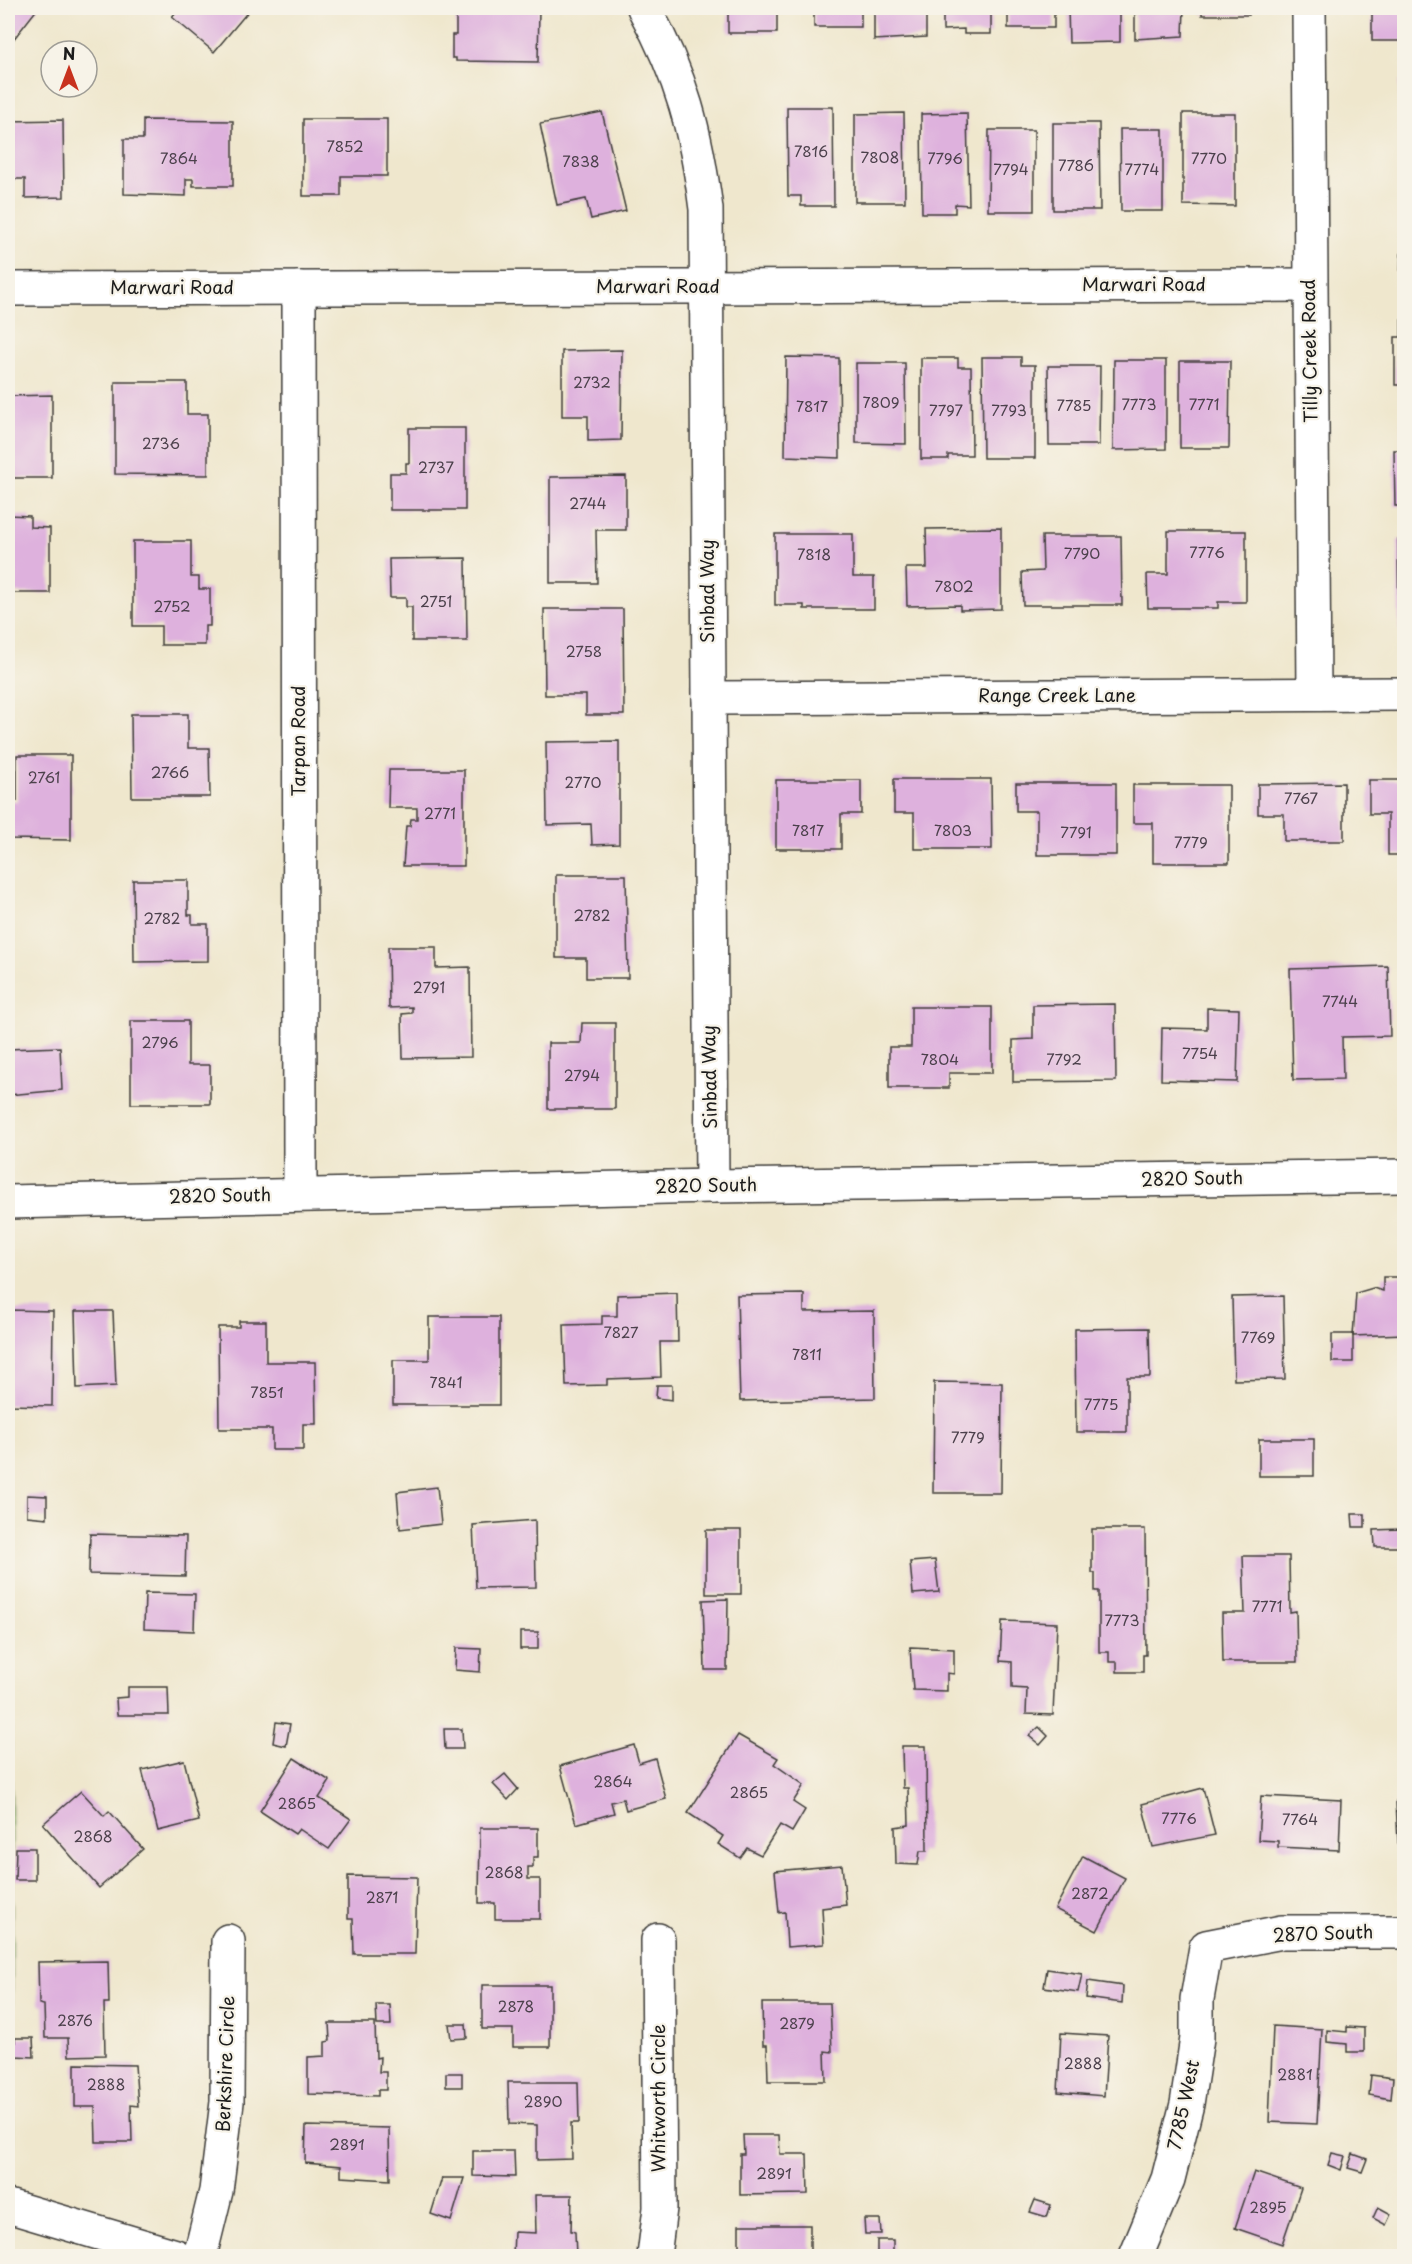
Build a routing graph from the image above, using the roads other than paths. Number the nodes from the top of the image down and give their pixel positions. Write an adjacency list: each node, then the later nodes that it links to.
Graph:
1 (644, 8): 4 (street, Sinbad Way)
2 (1309, 8): 3 (street, Tilly Creek Road)
3 (1309, 285): 4 (street, Marwari Road); 7 (street, Tilly Creek Road)
4 (707, 287): 5 (street, Marwari Road); 9 (street, Sinbad Way)
5 (299, 288): 6 (street, Marwari Road); 12 (street, Tarpan Road)
6 (8, 289)
7 (1314, 694): 8 (street, Range Creek Lane); 9 (street, Range Creek Lane)
8 (1404, 694)
9 (709, 698): 11 (street, Sinbad Way)
10 (1404, 1176): 11 (street, 2820 South)
11 (712, 1186): 12 (street, 2820 South)
12 (300, 1194): 13 (street, 2820 South)
13 (8, 1202)
14 (1404, 1932): 17 (street, 2870 South)
15 (658, 1940): 21 (street, Whitworth Circle)
16 (228, 1941): 20 (street, Berkshire Circle)
17 (1206, 1947): 22 (street, 7785 West)
18 (8, 2206): 19 (street)
19 (176, 2256)
20 (200, 2256)
21 (654, 2256)
22 (1136, 2256)

